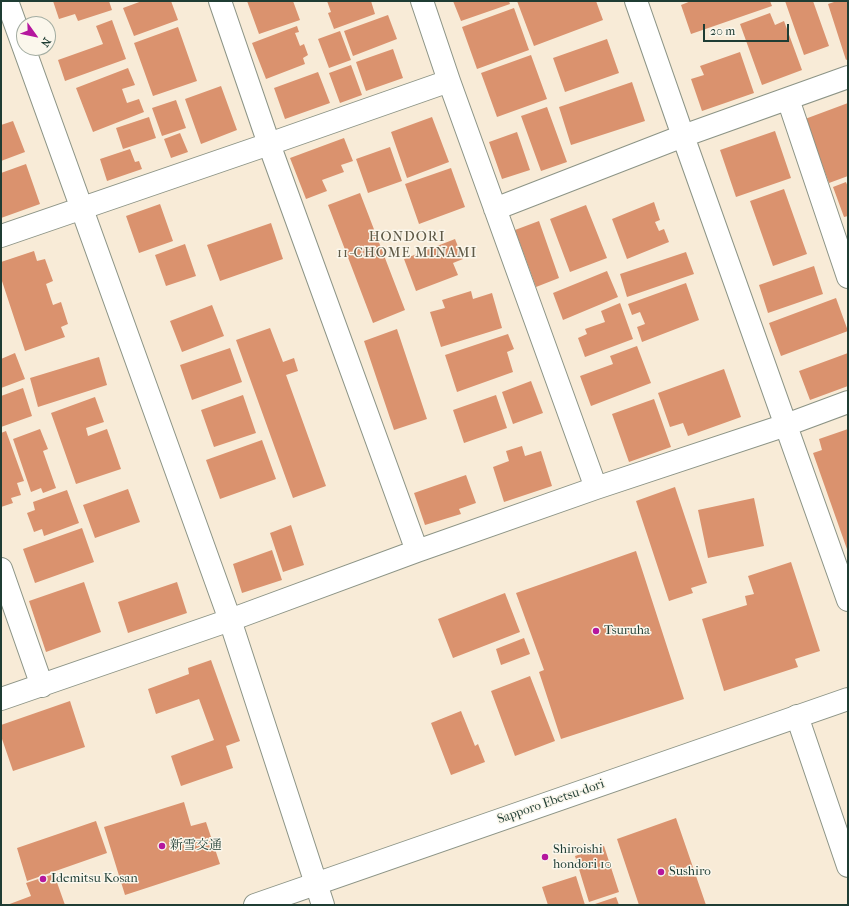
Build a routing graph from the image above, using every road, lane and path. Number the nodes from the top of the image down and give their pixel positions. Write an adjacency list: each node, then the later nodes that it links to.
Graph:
1 (7, 1): 10 (main road)
2 (220, 1): 9 (main road)
3 (422, 1): 6 (main road)
4 (636, 1): 8 (main road)
5 (848, 77): 7 (main road)
6 (449, 81): 9 (main road); 11 (main road)
7 (788, 98): 8 (main road); 13 (main road)
8 (683, 136): 11 (main road); 15 (main road)
9 (269, 144): 10 (main road); 17 (main road)
10 (81, 209): 12 (main road); 20 (main road)
11 (496, 210): 16 (main road)
12 (1, 236)
13 (848, 277)
14 (848, 402): 15 (main road)
15 (786, 425): 16 (main road); 19 (main road)
16 (596, 488): 17 (main road)
17 (417, 551): 20 (main road)
18 (1, 569): 21 (main road)
19 (848, 600)
20 (230, 620): 21 (main road); 26 (main road)
21 (42, 686): 23 (main road)
22 (848, 699): 24 (main road, Sapporo Ebetsu-dori)
23 (1, 700)
24 (797, 716): 25 (main road); 26 (main road, Sapporo Ebetsu-dori)
25 (848, 866)
26 (316, 884): 27 (main road, Sapporo Ebetsu-dori); 28 (main road)
27 (255, 905)
28 (323, 905)

